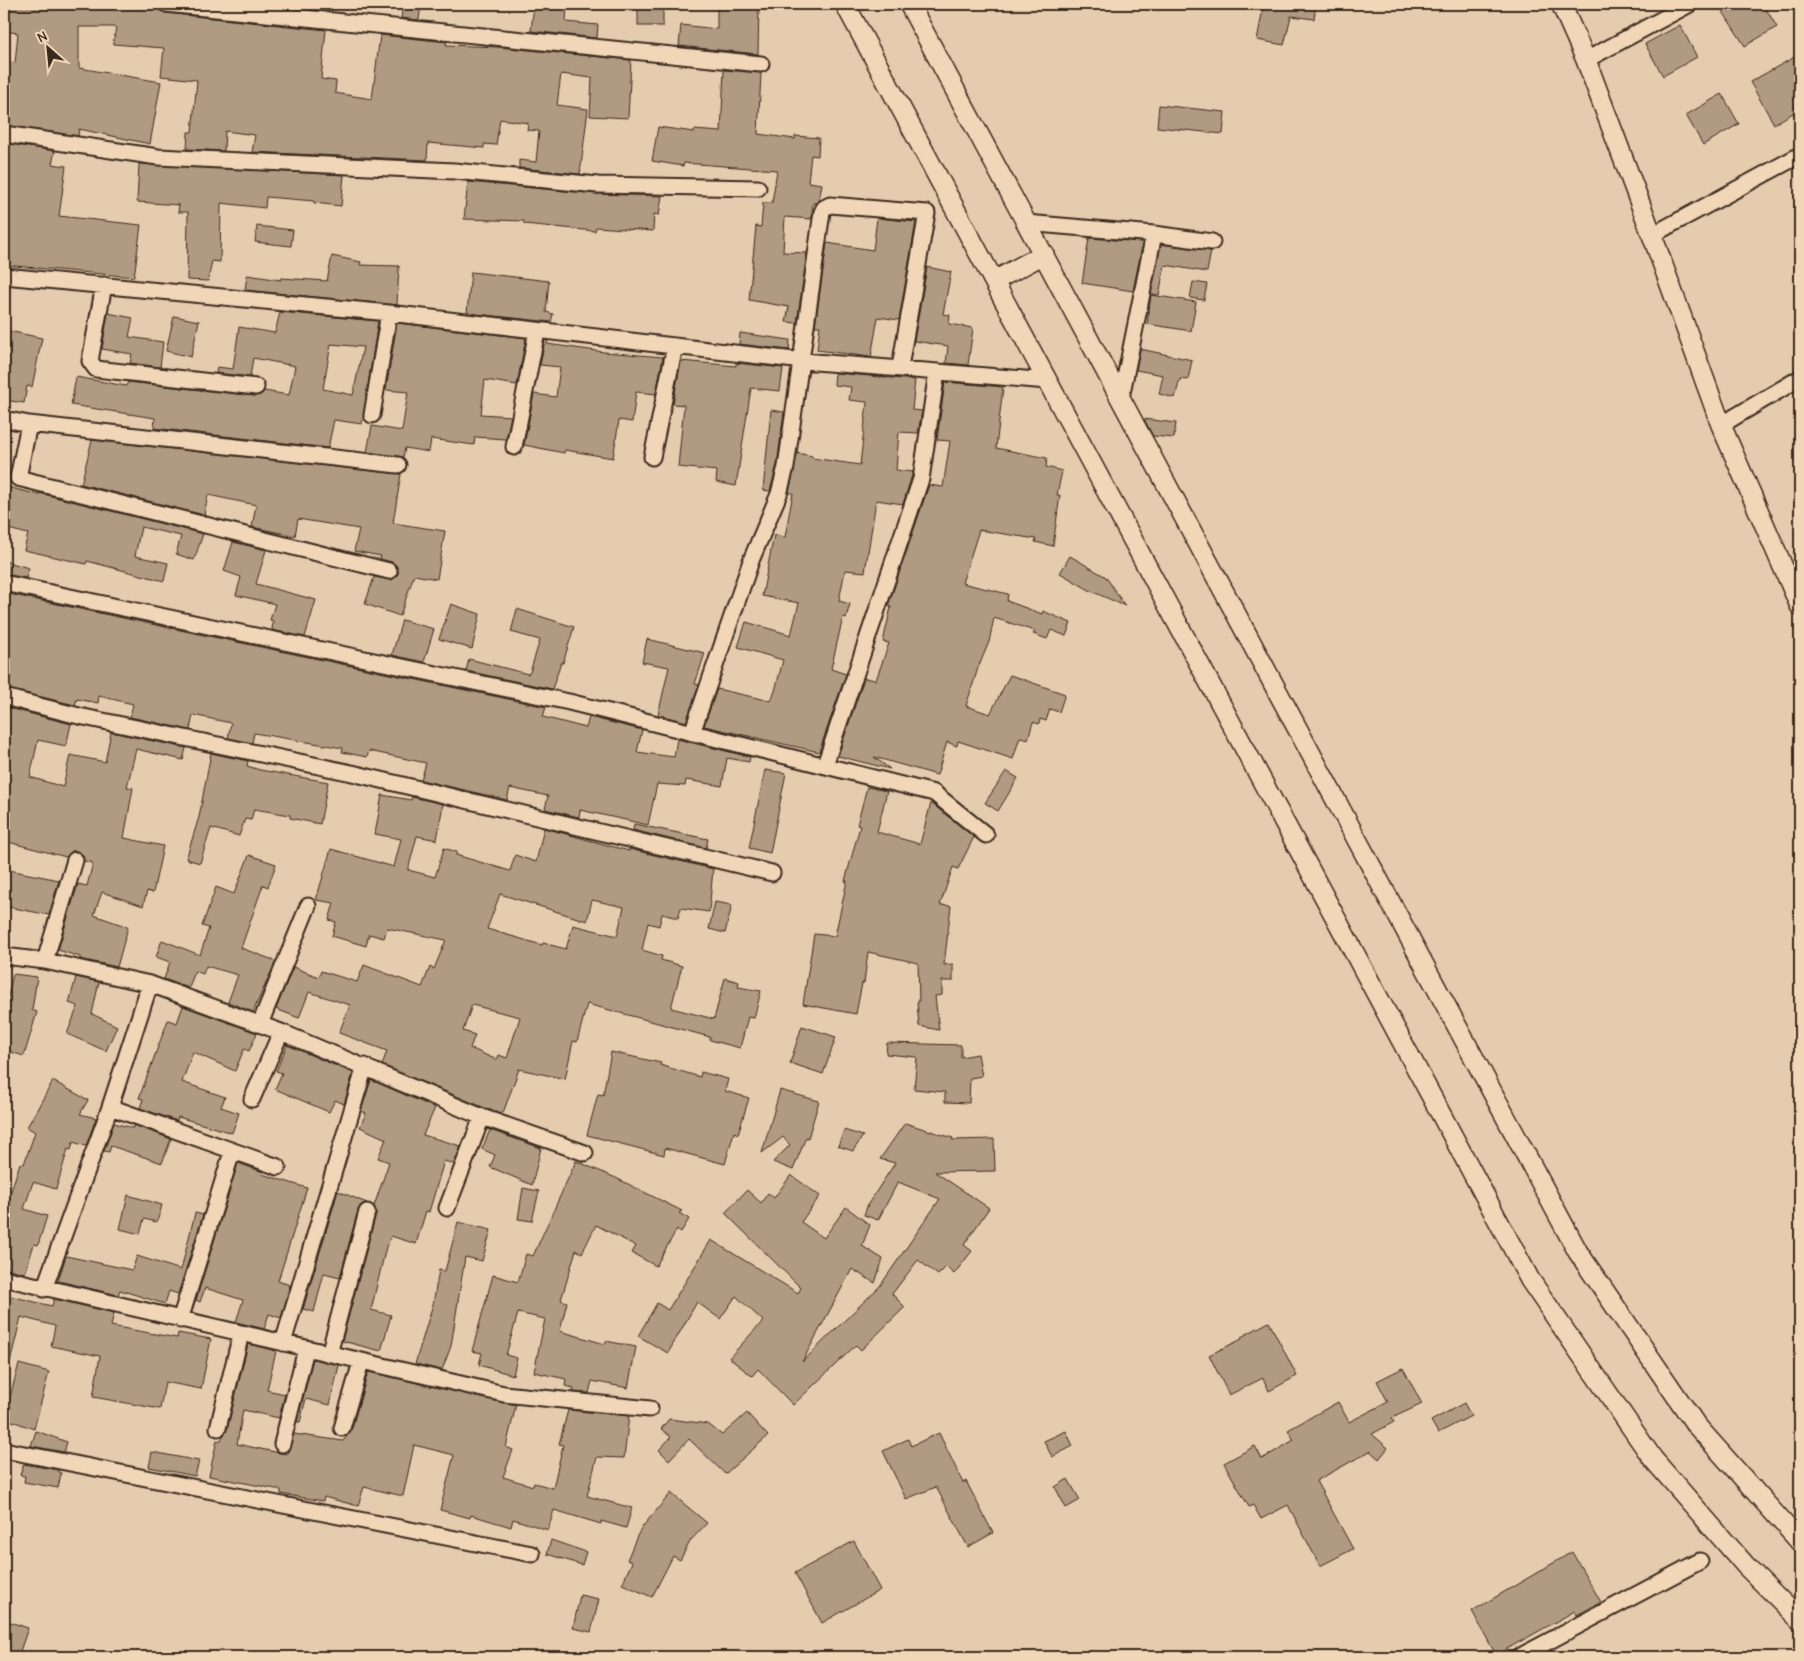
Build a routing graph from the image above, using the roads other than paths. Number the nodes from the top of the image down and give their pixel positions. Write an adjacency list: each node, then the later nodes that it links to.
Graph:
1 (166, 4): 7 (street)
2 (845, 4): 17 (street)
3 (909, 4): 11 (street)
4 (1561, 4): 6 (street)
5 (1690, 4): 6 (street)
6 (1586, 60): 13 (street)
7 (761, 64)
8 (4, 134): 10 (street)
9 (1800, 155): 13 (street)
10 (758, 188)
11 (1026, 223): 12 (street); 15 (street)
12 (1154, 234): 14 (street); 28 (street)
13 (1652, 235): 32 (street)
14 (1212, 242)
15 (1044, 254): 17 (street); 28 (street)
16 (4, 276): 18 (street)
17 (994, 280): 26 (street)
18 (104, 285): 19 (street); 27 (street)
19 (388, 314): 20 (street); 29 (street)
20 (537, 331): 21 (street); 33 (street)
21 (675, 346): 22 (street); 34 (street)
22 (802, 361): 23 (street); 23 (street); 40 (street)
23 (900, 367): 24 (street)
24 (937, 372): 26 (street); 41 (street)
25 (1800, 378): 32 (street)
26 (1048, 381): 76 (street)
27 (256, 387)
28 (1121, 398): 73 (street)
29 (372, 415)
30 (4, 419): 31 (street)
31 (29, 424): 35 (street); 36 (street)
32 (1721, 425): 38 (street)
33 (514, 446)
34 (652, 457)
35 (398, 465)
36 (389, 571)
37 (4, 583): 40 (street)
38 (1800, 606)
39 (4, 697): 44 (street)
40 (692, 733): 41 (street)
41 (824, 765): 42 (street)
42 (986, 835)
43 (76, 860): 47 (street)
44 (772, 873)
45 (308, 906): 49 (street)
46 (4, 956): 47 (street)
47 (46, 961): 48 (street)
48 (150, 984): 49 (street); 53 (street)
49 (260, 1024): 50 (street)
50 (281, 1032): 51 (street); 52 (street)
51 (365, 1066): 54 (street); 64 (street)
52 (252, 1099)
53 (110, 1107): 55 (street); 61 (street)
54 (482, 1117): 56 (street); 58 (street)
55 (232, 1152): 57 (street); 62 (street)
56 (585, 1153)
57 (278, 1167)
58 (447, 1208)
59 (367, 1212): 66 (street)
60 (4, 1278): 61 (street)
61 (44, 1289): 62 (street)
62 (180, 1320): 63 (street)
63 (241, 1334): 64 (street); 69 (street)
64 (283, 1343): 65 (street)
65 (306, 1349): 66 (street); 71 (street)
66 (329, 1354): 67 (street)
67 (361, 1362): 68 (street); 70 (street)
68 (650, 1409)
69 (218, 1428)
70 (342, 1428)
71 (282, 1444)
72 (4, 1450): 74 (street)
73 (1800, 1542)
74 (532, 1554)
75 (1700, 1561): 77 (street)
76 (1800, 1620)
77 (1519, 1657)

